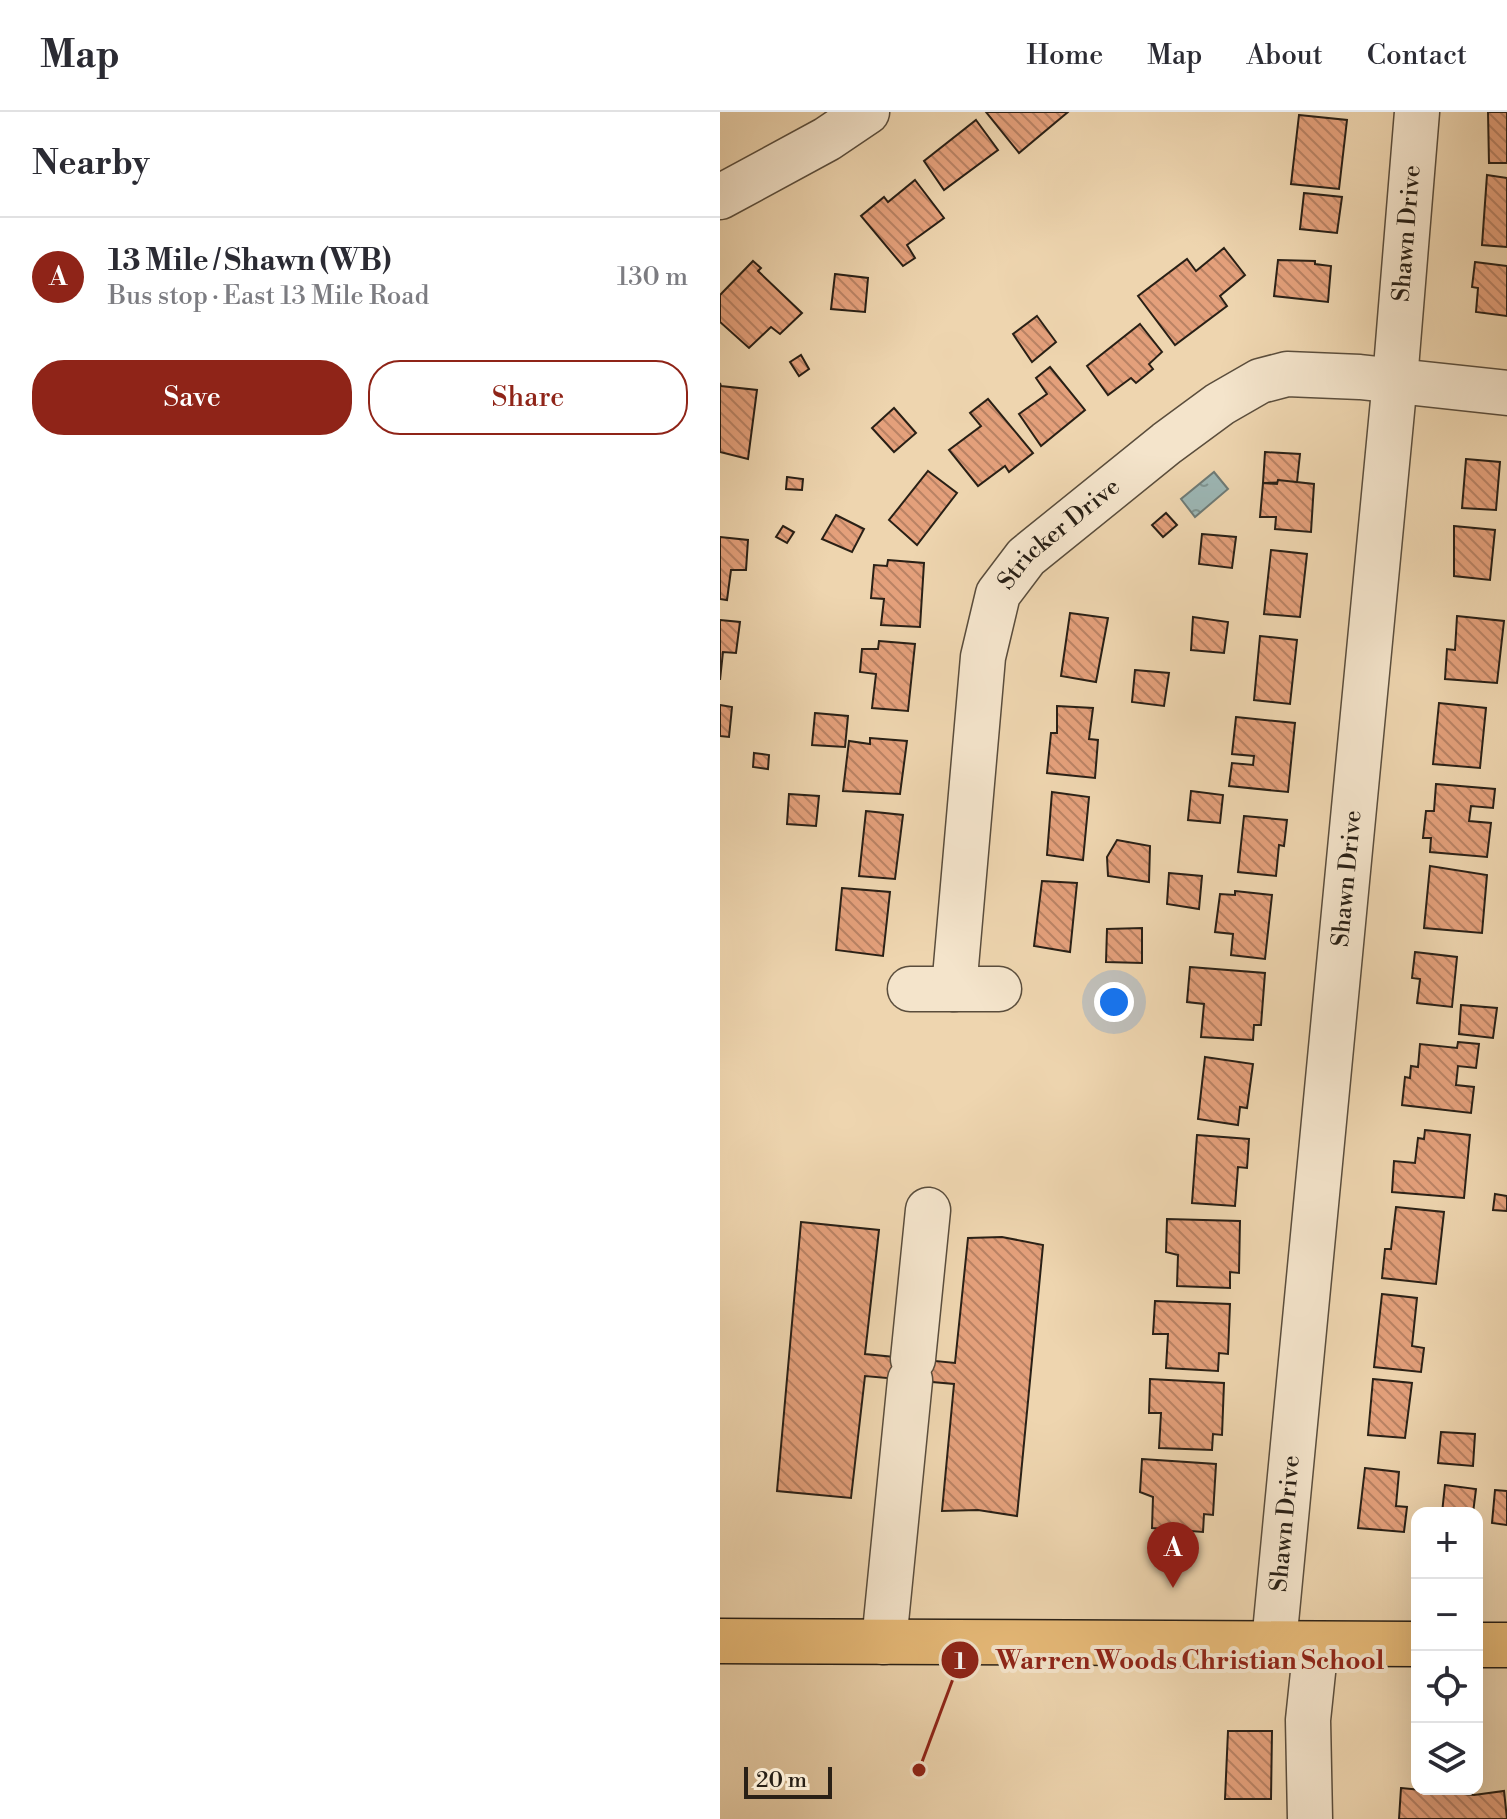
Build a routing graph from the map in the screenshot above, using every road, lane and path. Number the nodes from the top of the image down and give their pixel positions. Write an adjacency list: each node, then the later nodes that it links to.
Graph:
1 (867, 112): 3 (street)
2 (1417, 112): 4 (street, Shawn Drive)
3 (720, 197)
4 (1395, 380): 5 (street, Stricker Drive); 7 (street, Stricker Drive); 12 (street, Shawn Drive)
5 (1507, 393)
6 (910, 989): 7 (street)
7 (954, 989): 8 (street)
8 (999, 989)
9 (928, 1210): 11 (street)
10 (720, 1641): 11 (main road)
11 (884, 1642): 12 (main road)
12 (1295, 1644): 13 (main road); 16 (street, Shawn Drive)
13 (1411, 1644)
14 (1483, 1645): 15 (main road)
15 (1507, 1645)
16 (1310, 1819)

